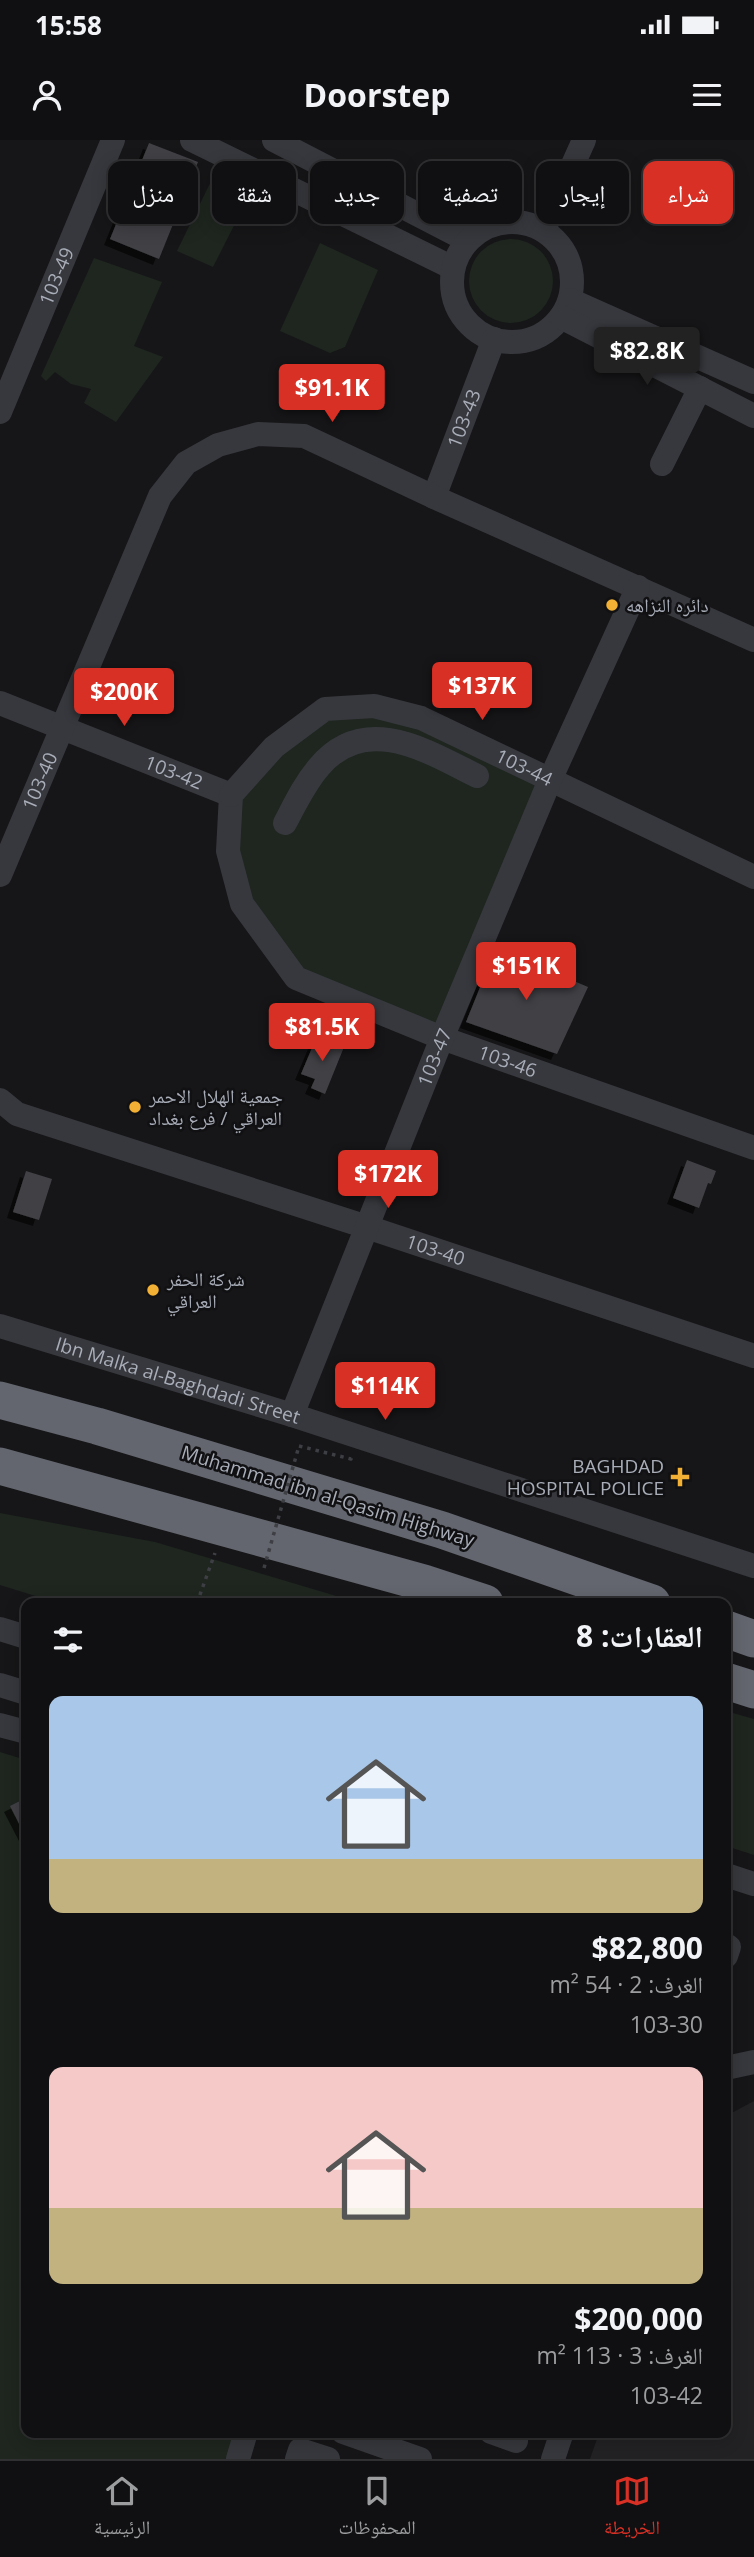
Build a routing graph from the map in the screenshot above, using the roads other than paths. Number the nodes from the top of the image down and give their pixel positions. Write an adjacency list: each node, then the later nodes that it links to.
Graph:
1 (113, 140): 12 (street, 103-49)
2 (192, 140): 7 (street)
3 (274, 140): 6 (street)
4 (584, 140): 5 (street)
5 (544, 229): 6 (street); 8 (street)
6 (467, 240): 7 (street)
7 (453, 268): 9 (street)
8 (565, 309): 9 (street); 10 (street); 11 (street)
9 (494, 339): 15 (street, 103-43)
10 (754, 382)
11 (700, 388): 13 (street); 14 (street)
12 (0, 412)
13 (754, 416)
14 (662, 464)
15 (434, 497): 16 (street, 103-40); 20 (street, 103-40)
16 (639, 587): 17 (street, 103-40); 23 (street, 103-47)
17 (754, 640)
18 (0, 703): 20 (street, 103-42)
19 (421, 718): 21 (street); 23 (street, 103-44); 24 (street, 103-44)
20 (62, 728): 24 (street, 103-42); 26 (street, 103-40)
21 (415, 745): 22 (street); 25 (street)
22 (477, 776)
23 (550, 780): 27 (street, 103-44); 28 (street, 103-47)
24 (231, 795): 28 (street, 103-46)
25 (285, 823)
26 (0, 875)
27 (754, 877)
28 (442, 1038): 30 (street, 103-46); 31 (street, 103-47)
29 (0, 1100): 31 (street, 103-40)
30 (754, 1148)
31 (366, 1227): 33 (street, 103-40); 36 (street, 103-47)
32 (0, 1325): 36 (street, Ibn Malka al-Baghdadi Street)
33 (754, 1356)
34 (0, 1392): 37 (highway)
35 (0, 1400): 37 (highway, Muhammad ibn al-Qasim Highway)
36 (292, 1415): 41 (street, Ibn Malka al-Baghdadi Street)
37 (97, 1426): 43 (highway, Muhammad ibn al-Qasim Highway)
38 (0, 1466): 40 (highway)
39 (0, 1472): 40 (highway)
40 (83, 1489): 42 (highway)
41 (754, 1566)
42 (470, 1598)
43 (638, 1598)
44 (0, 1629): 46 (street)
45 (731, 1631): 47 (highway)
46 (21, 1635)
47 (754, 1639)
48 (731, 1683): 50 (highway)
49 (0, 1685): 51 (street)
50 (754, 1690)
51 (21, 1691)
52 (0, 1725): 53 (street)
53 (21, 1731)
54 (731, 1877): 55 (street)
55 (754, 1884)
56 (754, 2062): 57 (street)
57 (731, 2067)
58 (244, 2438): 63 (street)
59 (361, 2438): 66 (street)
60 (508, 2438): 62 (street)
61 (560, 2438): 67 (street)
62 (516, 2441)
63 (238, 2459)
64 (297, 2459): 65 (street)
65 (328, 2459)
66 (420, 2459)
67 (553, 2459)

